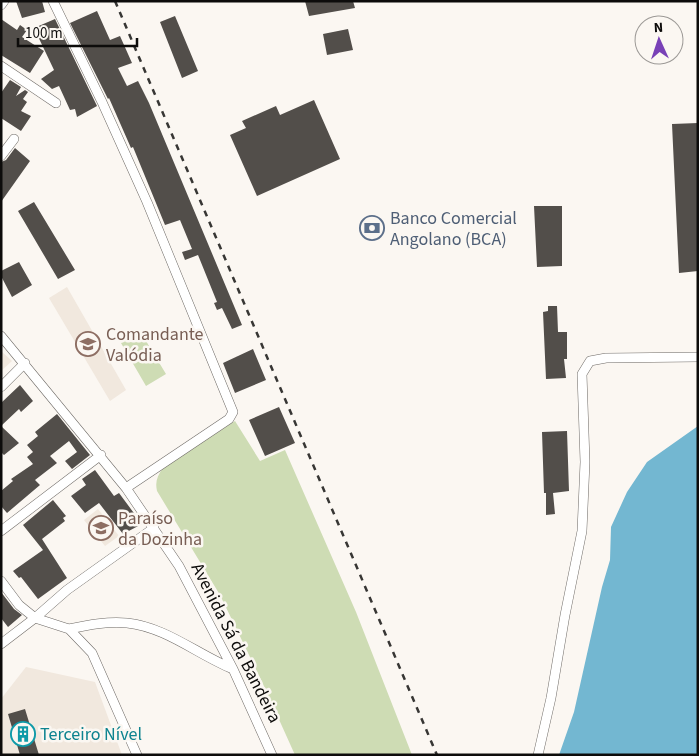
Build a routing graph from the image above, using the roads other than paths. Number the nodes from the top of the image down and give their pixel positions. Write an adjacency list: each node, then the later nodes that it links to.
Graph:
1 (4, 1): 3 (street)
2 (53, 1): 13 (street)
3 (1, 5)
4 (1, 66): 5 (street)
5 (56, 102)
6 (14, 139): 7 (street)
7 (1, 156)
8 (1, 336): 10 (street, Avenida Sá da Bandeira)
9 (698, 357): 23 (street)
10 (25, 363): 11 (street); 12 (street, Avenida Sá da Bandeira)
11 (1, 387)
12 (101, 455): 13 (street, Avenida Sá da Bandeira); 15 (street)
13 (126, 488): 14 (street, Avenida Sá da Bandeira)
14 (154, 528): 17 (street); 20 (street, Avenida Sá da Bandeira)
15 (1, 531)
16 (1, 582): 17 (street)
17 (35, 618): 18 (street); 19 (street)
18 (69, 629): 20 (street); 21 (street)
19 (1, 644)
20 (233, 669): 22 (street, Avenida Sá da Bandeira)
21 (137, 755)
22 (272, 755)
23 (538, 755)

